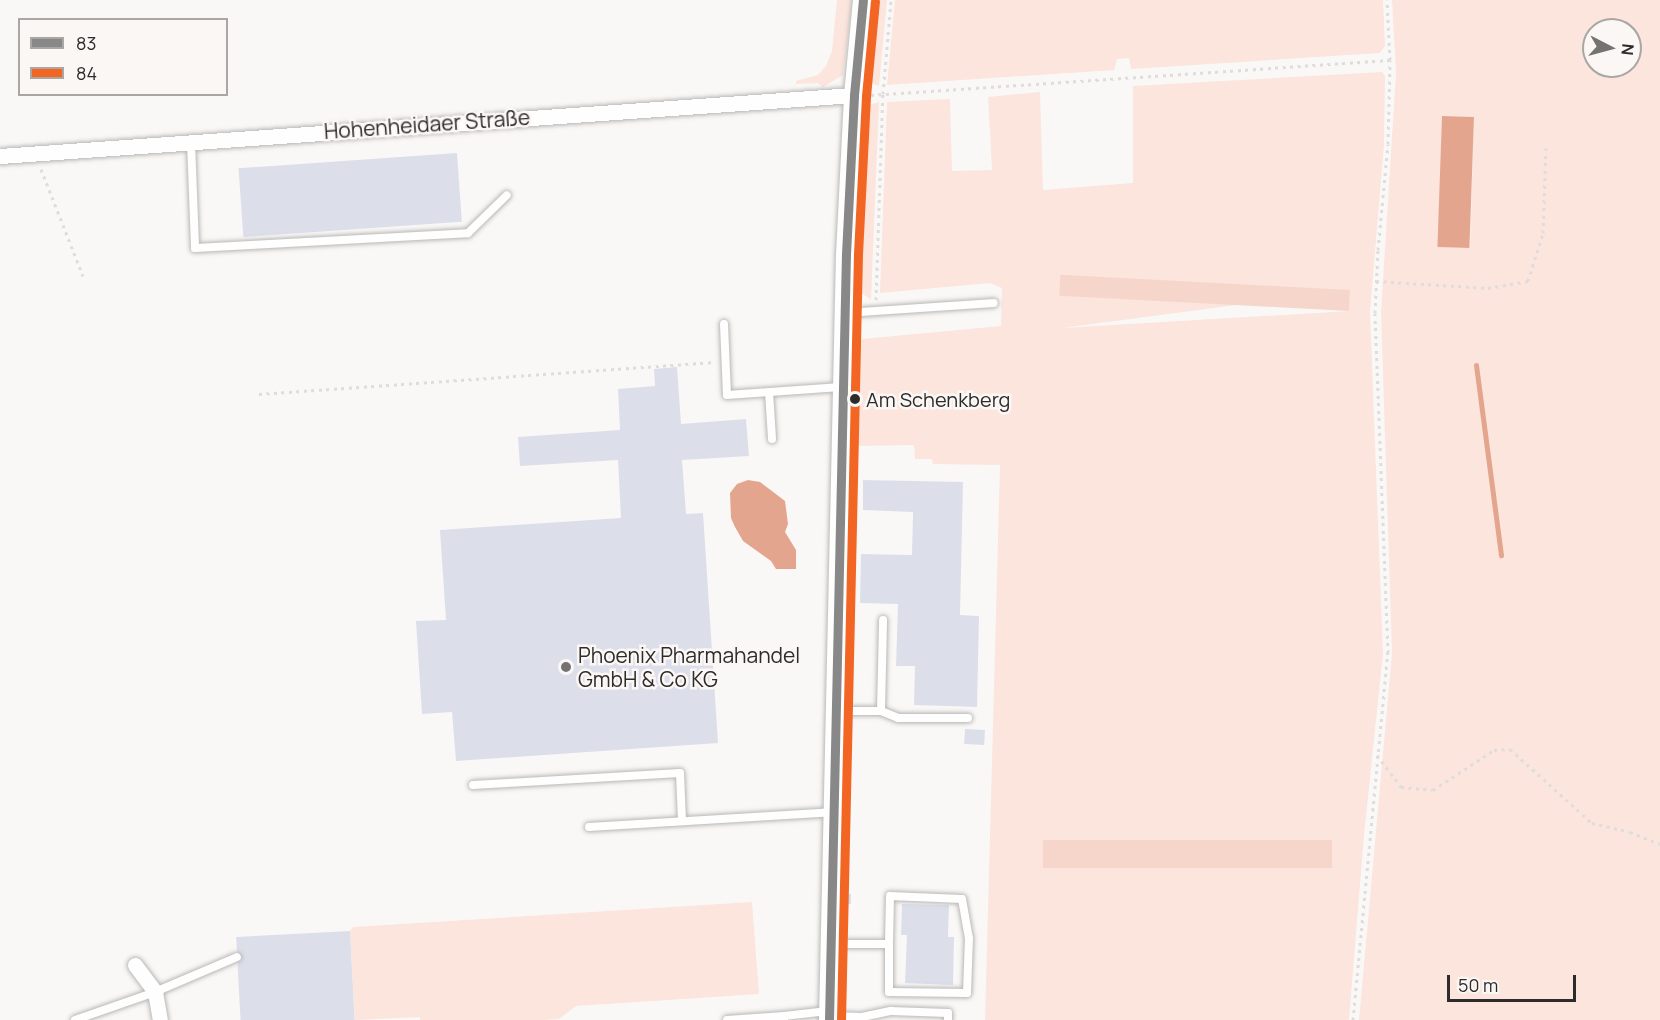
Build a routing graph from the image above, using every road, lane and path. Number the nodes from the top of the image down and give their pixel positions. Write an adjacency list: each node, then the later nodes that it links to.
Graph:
1 (863, 0): 6 (main road)
2 (891, 0): 5 (path)
3 (1387, 0): 4 (path)
4 (1390, 60): 5 (path); 13 (path)
5 (883, 94): 6 (path); 15 (path)
6 (854, 95): 7 (street, Hohenheidaer Straße); 16 (main road)
7 (191, 142): 9 (street, Hohenheidaer Straße); 11 (lane)
8 (1546, 148): 13 (path)
9 (35, 153): 10 (street, Hohenheidaer Straße); 12 (path)
10 (0, 156)
11 (507, 195)
12 (83, 276)
13 (1376, 281): 27 (path)
14 (994, 303): 15 (lane)
15 (875, 310): 16 (lane)
16 (844, 313): 19 (main road)
17 (724, 324): 18 (lane)
18 (726, 362): 20 (lane); 21 (path)
19 (842, 387): 20 (lane); 24 (main road)
20 (769, 392): 22 (lane)
21 (259, 394)
22 (772, 439)
23 (883, 621): 25 (lane)
24 (835, 711): 25 (lane); 29 (main road)
25 (881, 711): 26 (lane)
26 (968, 718)
27 (1377, 755): 32 (path); 44 (path)
28 (473, 784): 30 (lane)
29 (833, 812): 30 (lane); 33 (main road)
30 (682, 821): 31 (lane)
31 (589, 827)
32 (1660, 844)
33 (831, 944): 34 (lane); 38 (main road)
34 (889, 944): 34 (lane)
35 (237, 957): 37 (lane)
36 (135, 965): 37 (street)
37 (155, 992): 40 (lane); 41 (street)
38 (829, 1016): 39 (lane); 43 (lane)
39 (784, 1018): 42 (lane)
40 (75, 1020)
41 (160, 1020)
42 (727, 1020)
43 (948, 1020)
44 (1353, 1020)

